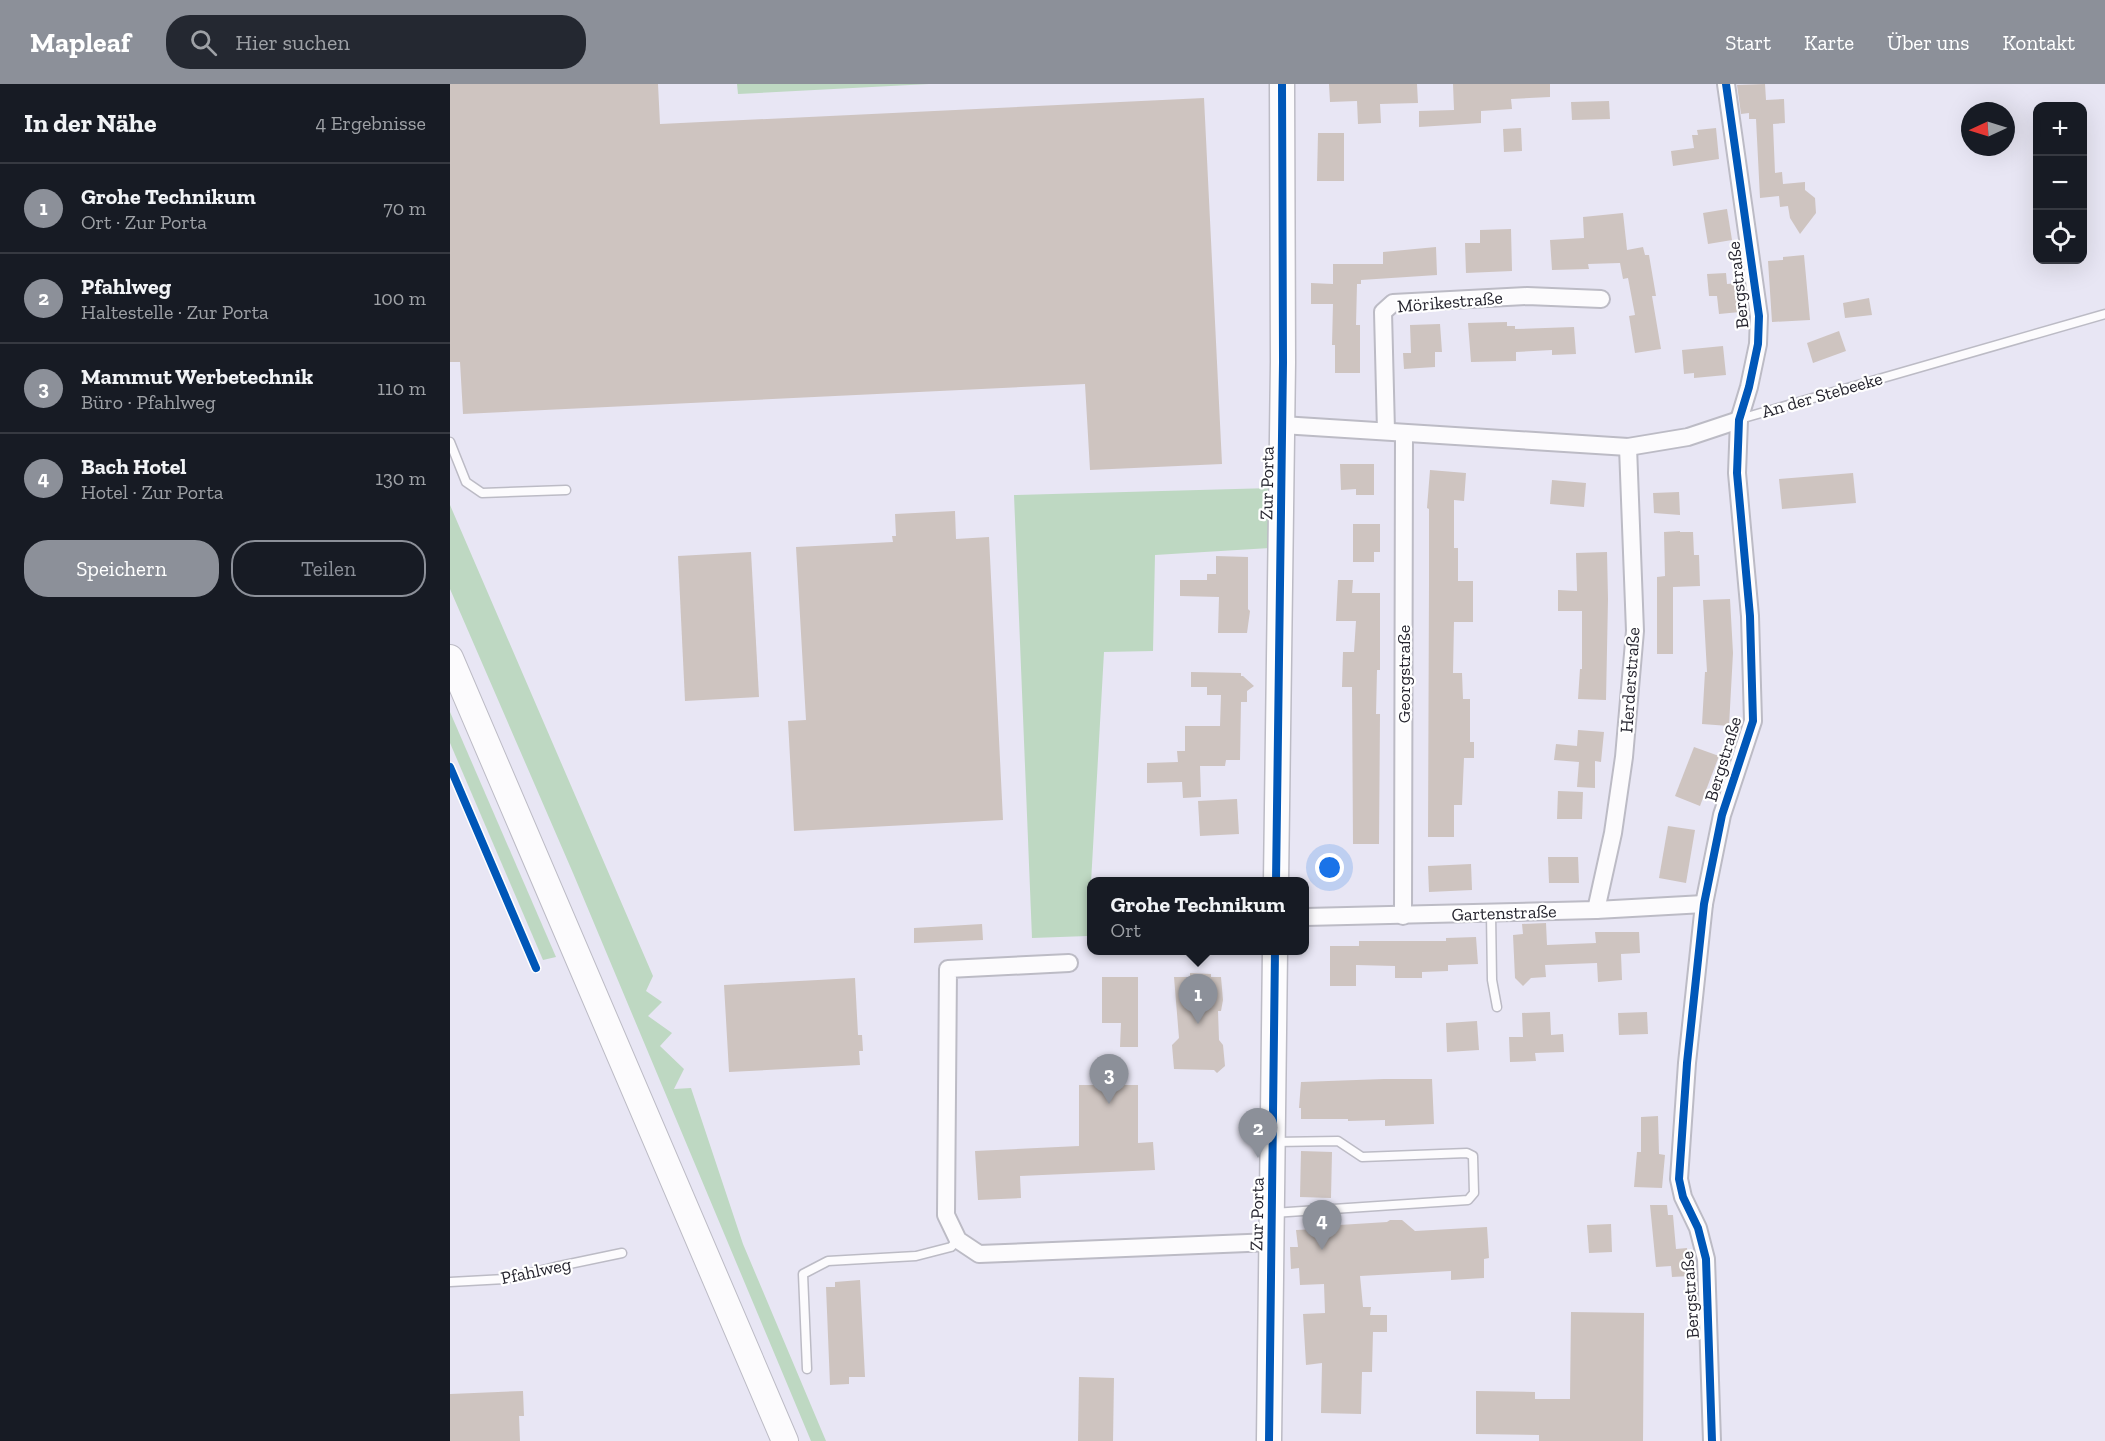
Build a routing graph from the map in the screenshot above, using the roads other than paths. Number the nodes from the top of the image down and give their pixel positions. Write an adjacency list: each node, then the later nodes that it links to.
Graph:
1 (1282, 84): 6 (main road, Zur Porta)
2 (1726, 84): 5 (street, Bergstraße)
3 (1601, 299): 7 (street, Mörikestraße)
4 (2105, 314): 5 (lane, An der Stebeeke)
5 (1739, 420): 10 (street, An der Stebeeke); 14 (street, Bergstraße)
6 (1282, 425): 7 (street, An der Stebeeke); 13 (main road, Zur Porta)
7 (1386, 431): 8 (street, An der Stebeeke)
8 (1404, 432): 10 (street, An der Stebeeke); 17 (street, Georgstraße)
9 (450, 442): 11 (lane)
10 (1628, 447): 15 (street, Herderstraße)
11 (566, 490)
12 (450, 658): 29 (main road)
13 (1275, 877)
14 (1704, 904): 15 (street, Gartenstraße); 31 (street, Bergstraße)
15 (1596, 910): 16 (street, Gartenstraße)
16 (1491, 913): 17 (street, Gartenstraße); 21 (lane)
17 (1402, 916): 18 (street, Gartenstraße)
18 (1309, 917)
19 (1275, 955): 22 (main road, Zur Porta)
20 (1069, 963): 24 (street)
21 (1497, 1006)
22 (1273, 1142): 23 (main road, Zur Porta); 23 (lane)
23 (1272, 1214): 25 (main road, Zur Porta)
24 (958, 1240): 25 (street); 28 (lane)
25 (1272, 1242): 30 (main road, Zur Porta)
26 (622, 1253): 27 (lane, Pfahlweg)
27 (450, 1282)
28 (807, 1369)
29 (785, 1441)
30 (1269, 1441)
31 (1712, 1441)

